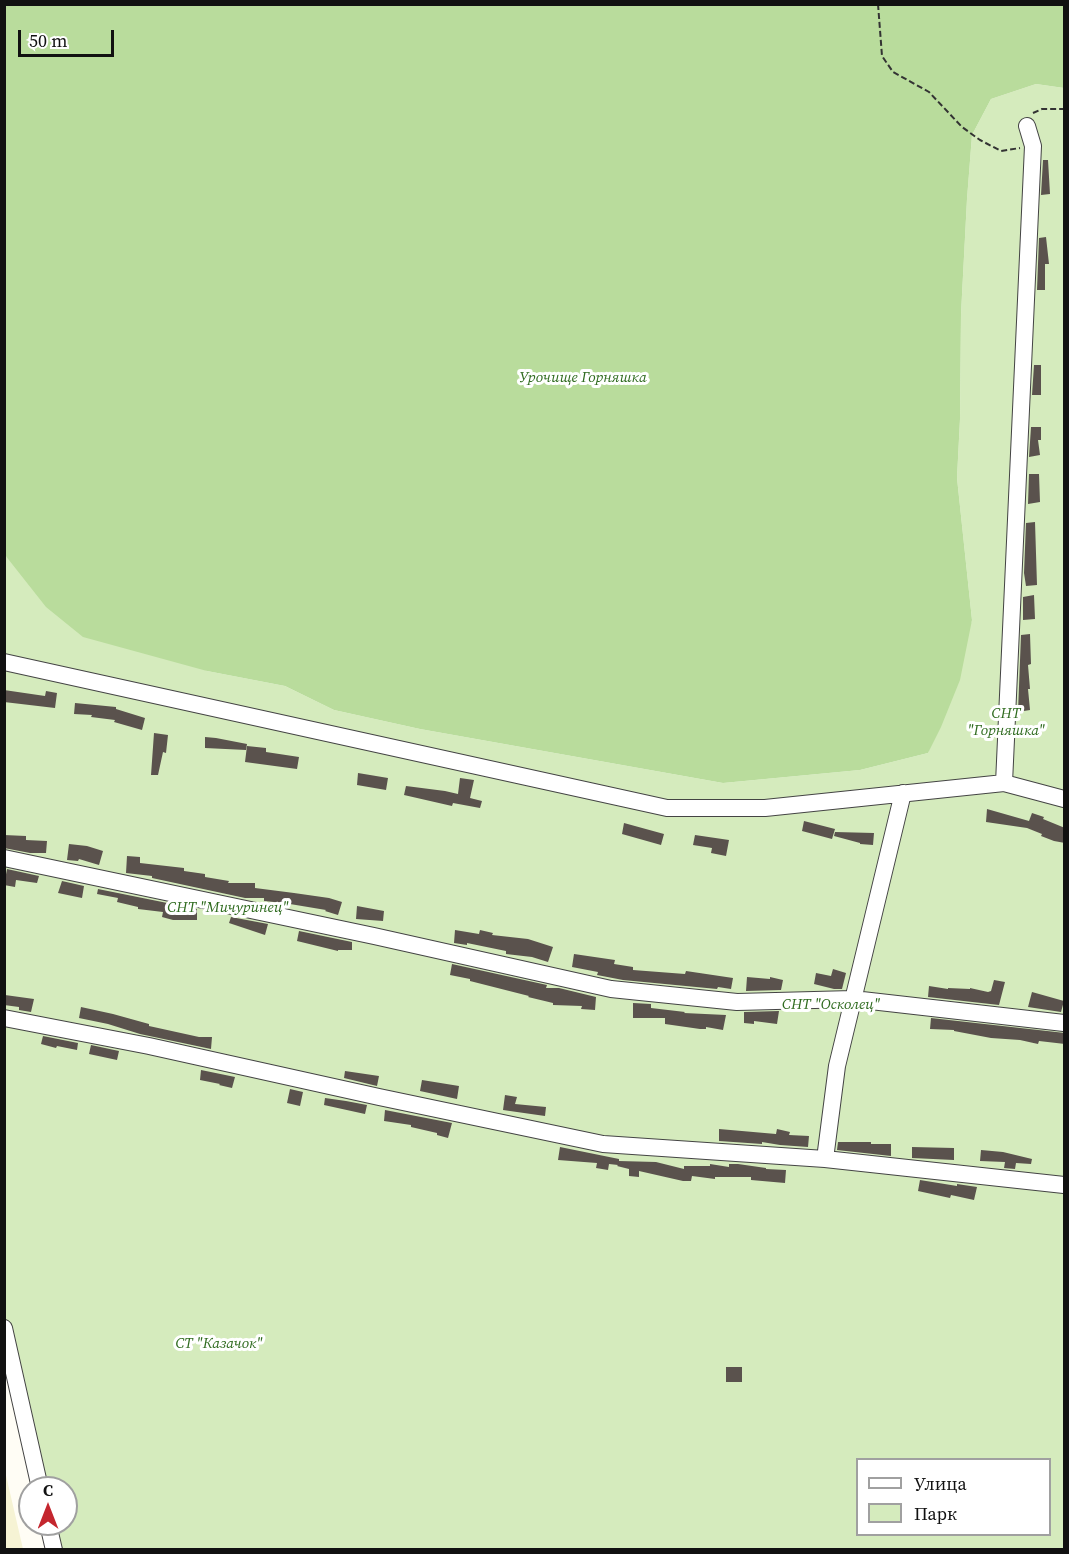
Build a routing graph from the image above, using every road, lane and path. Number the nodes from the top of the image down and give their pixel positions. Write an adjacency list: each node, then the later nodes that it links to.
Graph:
1 (878, 4): 4 (path)
2 (1065, 109): 3 (path)
3 (1027, 126): 4 (street)
4 (1033, 146): 6 (street)
5 (4, 662): 7 (street)
6 (1004, 783): 7 (street); 8 (street)
7 (903, 794): 10 (street)
8 (1065, 800)
9 (4, 858): 10 (street)
10 (853, 999): 12 (street); 13 (street)
11 (4, 1018): 13 (street)
12 (1065, 1023)
13 (825, 1159): 14 (street)
14 (1065, 1185)
15 (4, 1328): 16 (street)
16 (37, 1476)

